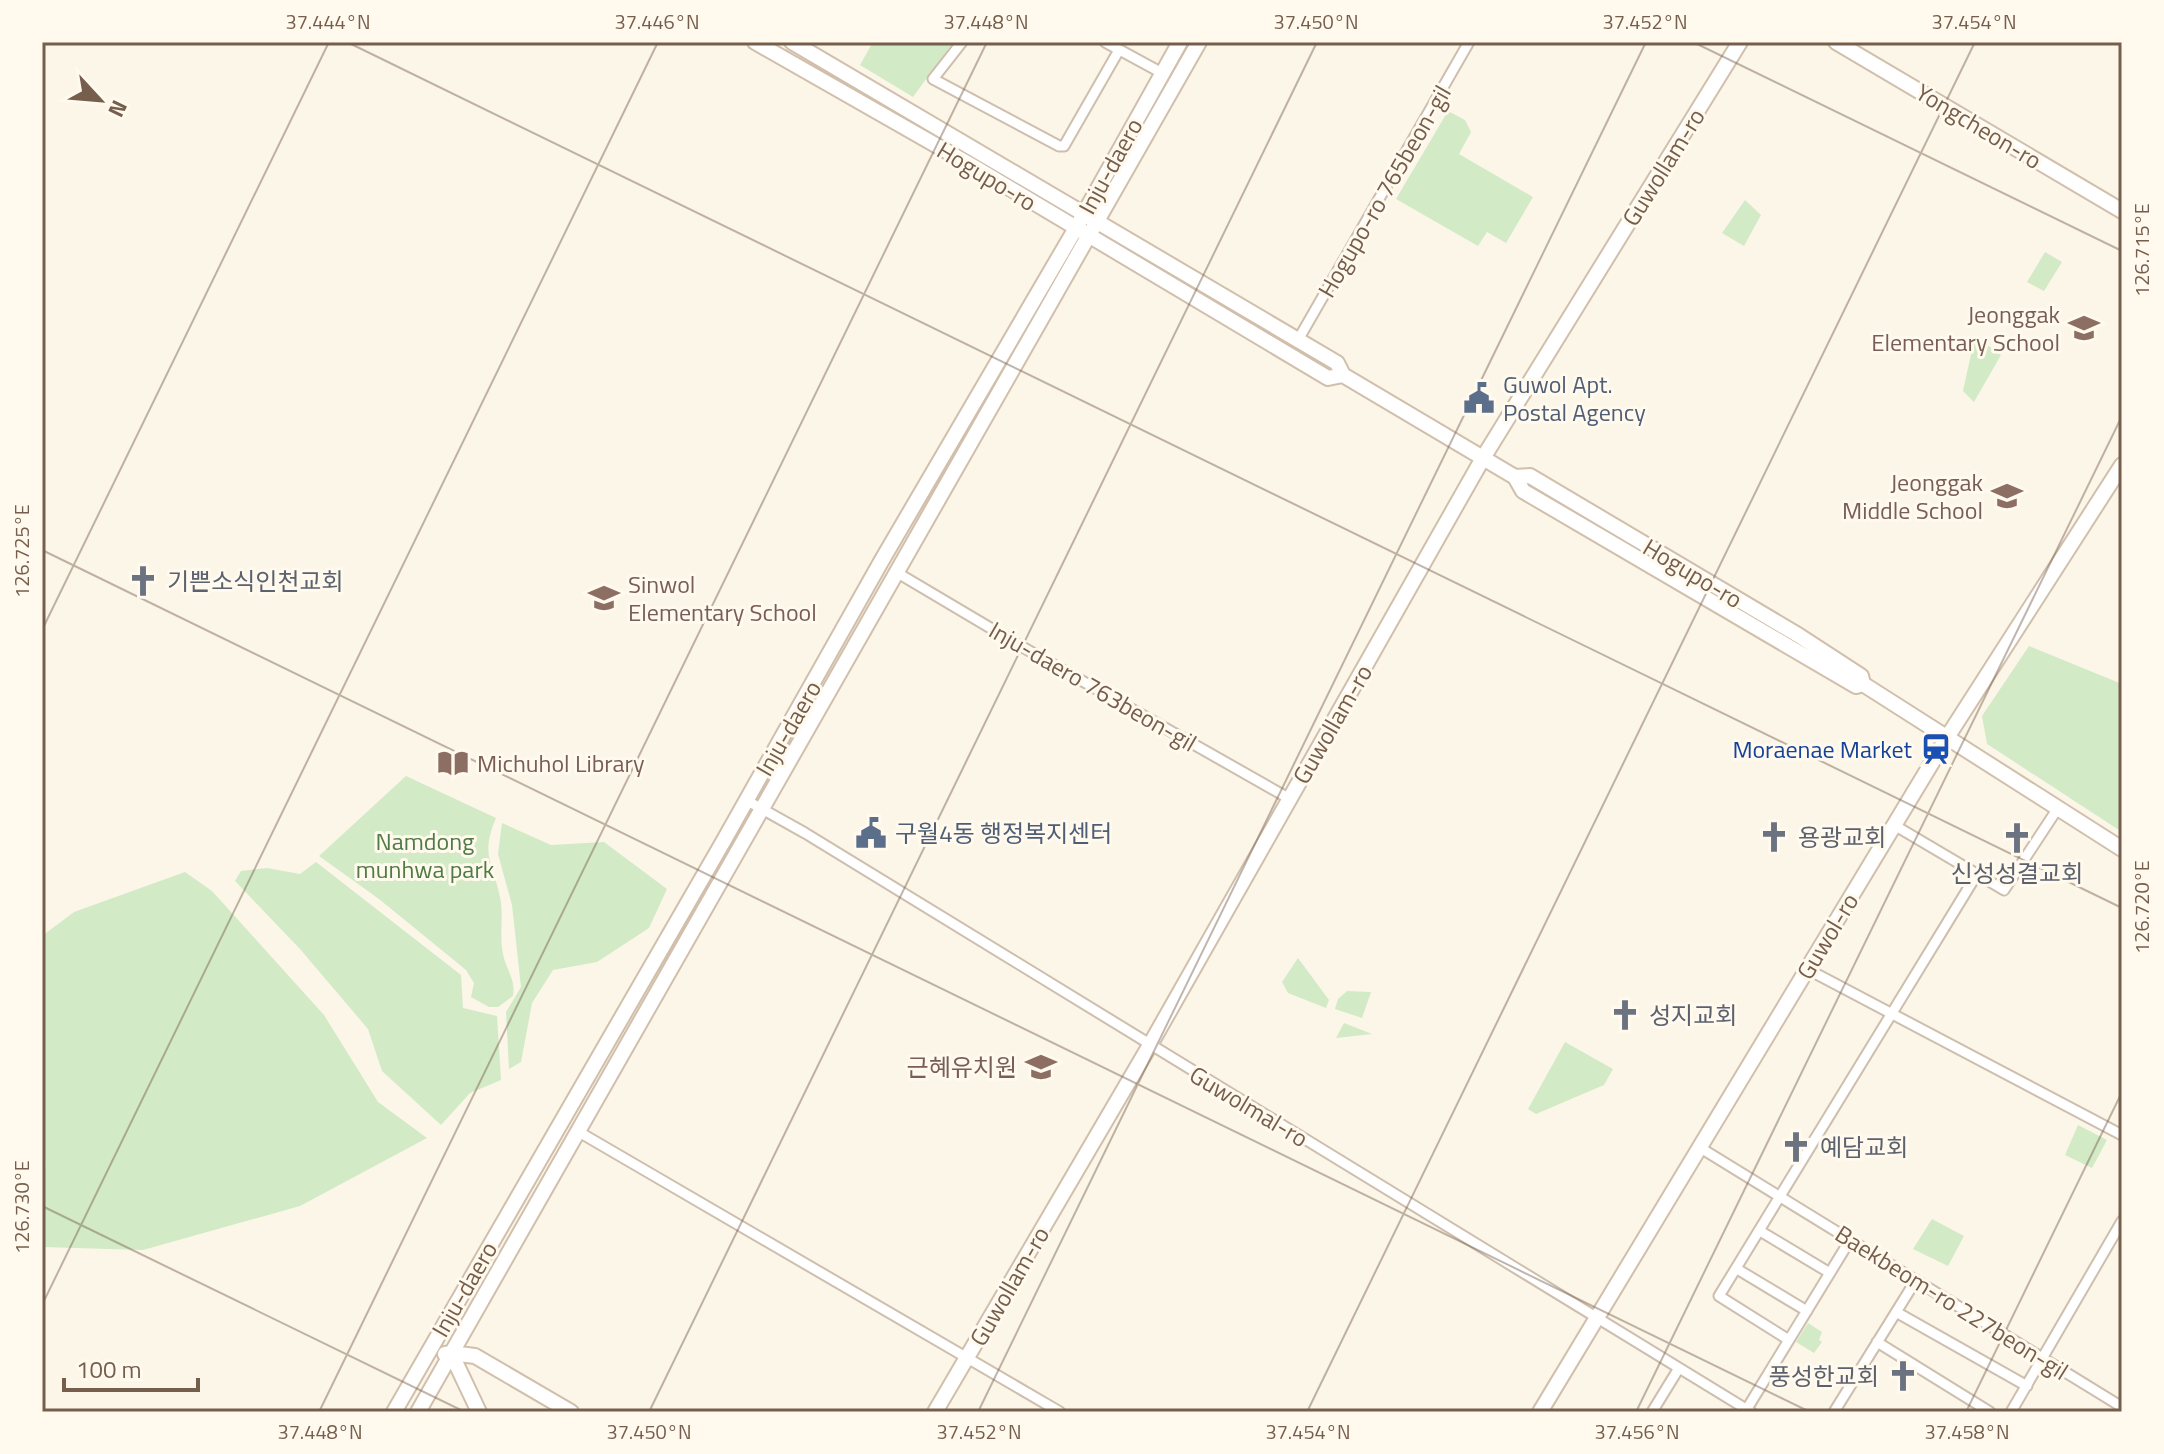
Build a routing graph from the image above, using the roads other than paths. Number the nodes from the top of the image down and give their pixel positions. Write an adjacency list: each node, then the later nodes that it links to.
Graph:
1 (755, 42): 14 (main road, Hogupo-ro)
2 (792, 42): 13 (main road, Hogupo-ro)
3 (962, 42): 10 (street)
4 (1105, 42): 10 (street)
5 (1180, 42): 11 (main road, Inju-daero)
6 (1199, 42): 13 (main road, Inju-daero)
7 (1469, 42): 15 (street, Hogupo-ro 765beon-gil)
8 (1740, 42): 17 (main road, Guwollam-ro)
9 (1836, 42): 12 (main road, Yongcheon-ro)
10 (1119, 50): 11 (street)
11 (1162, 73): 13 (main road, Inju-daero)
12 (2122, 211)
13 (1091, 217): 14 (main road, Inju-daero); 15 (main road, Hogupo-ro)
14 (1082, 232): 16 (main road, Hogupo-ro); 19 (main road, Inju-daero); 22 (main road, Inju-daero)
15 (1298, 340): 16 (main road, Hogupo-ro)
16 (1343, 375): 17 (main road, Hogupo-ro)
17 (1483, 458): 20 (main road, Hogupo-ro); 21 (main road, Guwollam-ro)
18 (2122, 465): 20 (main road, Guwol-ro)
19 (896, 572): 21 (street, Inju-daero 763beon-gil); 24 (main road, Inju-daero)
20 (1948, 736): 23 (main road, Hogupo-ro); 25 (main road, Guwol-ro)
21 (1290, 799): 30 (main road, Guwollam-ro)
22 (746, 800): 24 (street, Guwolmal-ro); 47 (main road, Inju-daero)
23 (2058, 808): 26 (main road, Hogupo-ro); 27 (street)
24 (761, 809): 30 (street, Guwolmal-ro); 31 (main road, Inju-daero)
25 (1894, 825): 27 (street); 28 (main road, Guwol-ro)
26 (2122, 849)
27 (1977, 874): 29 (street)
28 (1807, 969): 29 (street); 33 (main road, Guwol-ro)
29 (1890, 1013): 32 (street); 34 (street)
30 (1150, 1045): 43 (street, Guwolmal-ro); 48 (main road, Guwollam-ro)
31 (579, 1132): 46 (main road, Inju-daero); 48 (street)
32 (2122, 1135)
33 (1699, 1147): 34 (street, Baekbeom-ro 227beon-gil); 43 (main road, Guwol-ro)
34 (1782, 1197): 36 (street); 37 (street, Baekbeom-ro 227beon-gil)
35 (2122, 1221): 49 (street)
36 (1760, 1231): 38 (street); 39 (street)
37 (1850, 1240): 39 (street); 40 (street, Baekbeom-ro 227beon-gil)
38 (1737, 1269): 41 (street); 44 (street)
39 (1830, 1273): 41 (street)
40 (1916, 1280): 42 (street); 49 (street, Baekbeom-ro 227beon-gil)
41 (1807, 1311): 44 (street)
42 (1896, 1312): 45 (street); 51 (street)
43 (1596, 1318): 50 (street, Guwolmal-ro); 60 (main road, Guwol-ro)
44 (1789, 1340): 53 (street)
45 (1877, 1342): 62 (street); 63 (street)
46 (451, 1353): 47 (main road); 55 (main road, Inju-daero); 56 (main road); 57 (main road)
47 (426, 1355): 54 (main road, Inju-daero)
48 (967, 1358): 58 (main road, Guwollam-ro); 59 (street)
49 (2043, 1359): 51 (street); 52 (street, Baekbeom-ro 227beon-gil)
50 (1679, 1368): 53 (street, Guwolmal-ro); 61 (street)
51 (2027, 1386): 64 (street)
52 (2122, 1410)
53 (1747, 1411)
54 (394, 1412)
55 (418, 1412)
56 (479, 1412)
57 (571, 1412)
58 (935, 1412)
59 (1060, 1412)
60 (1540, 1412)
61 (1652, 1412)
62 (1834, 1412)
63 (1990, 1412)
64 (2011, 1412)

